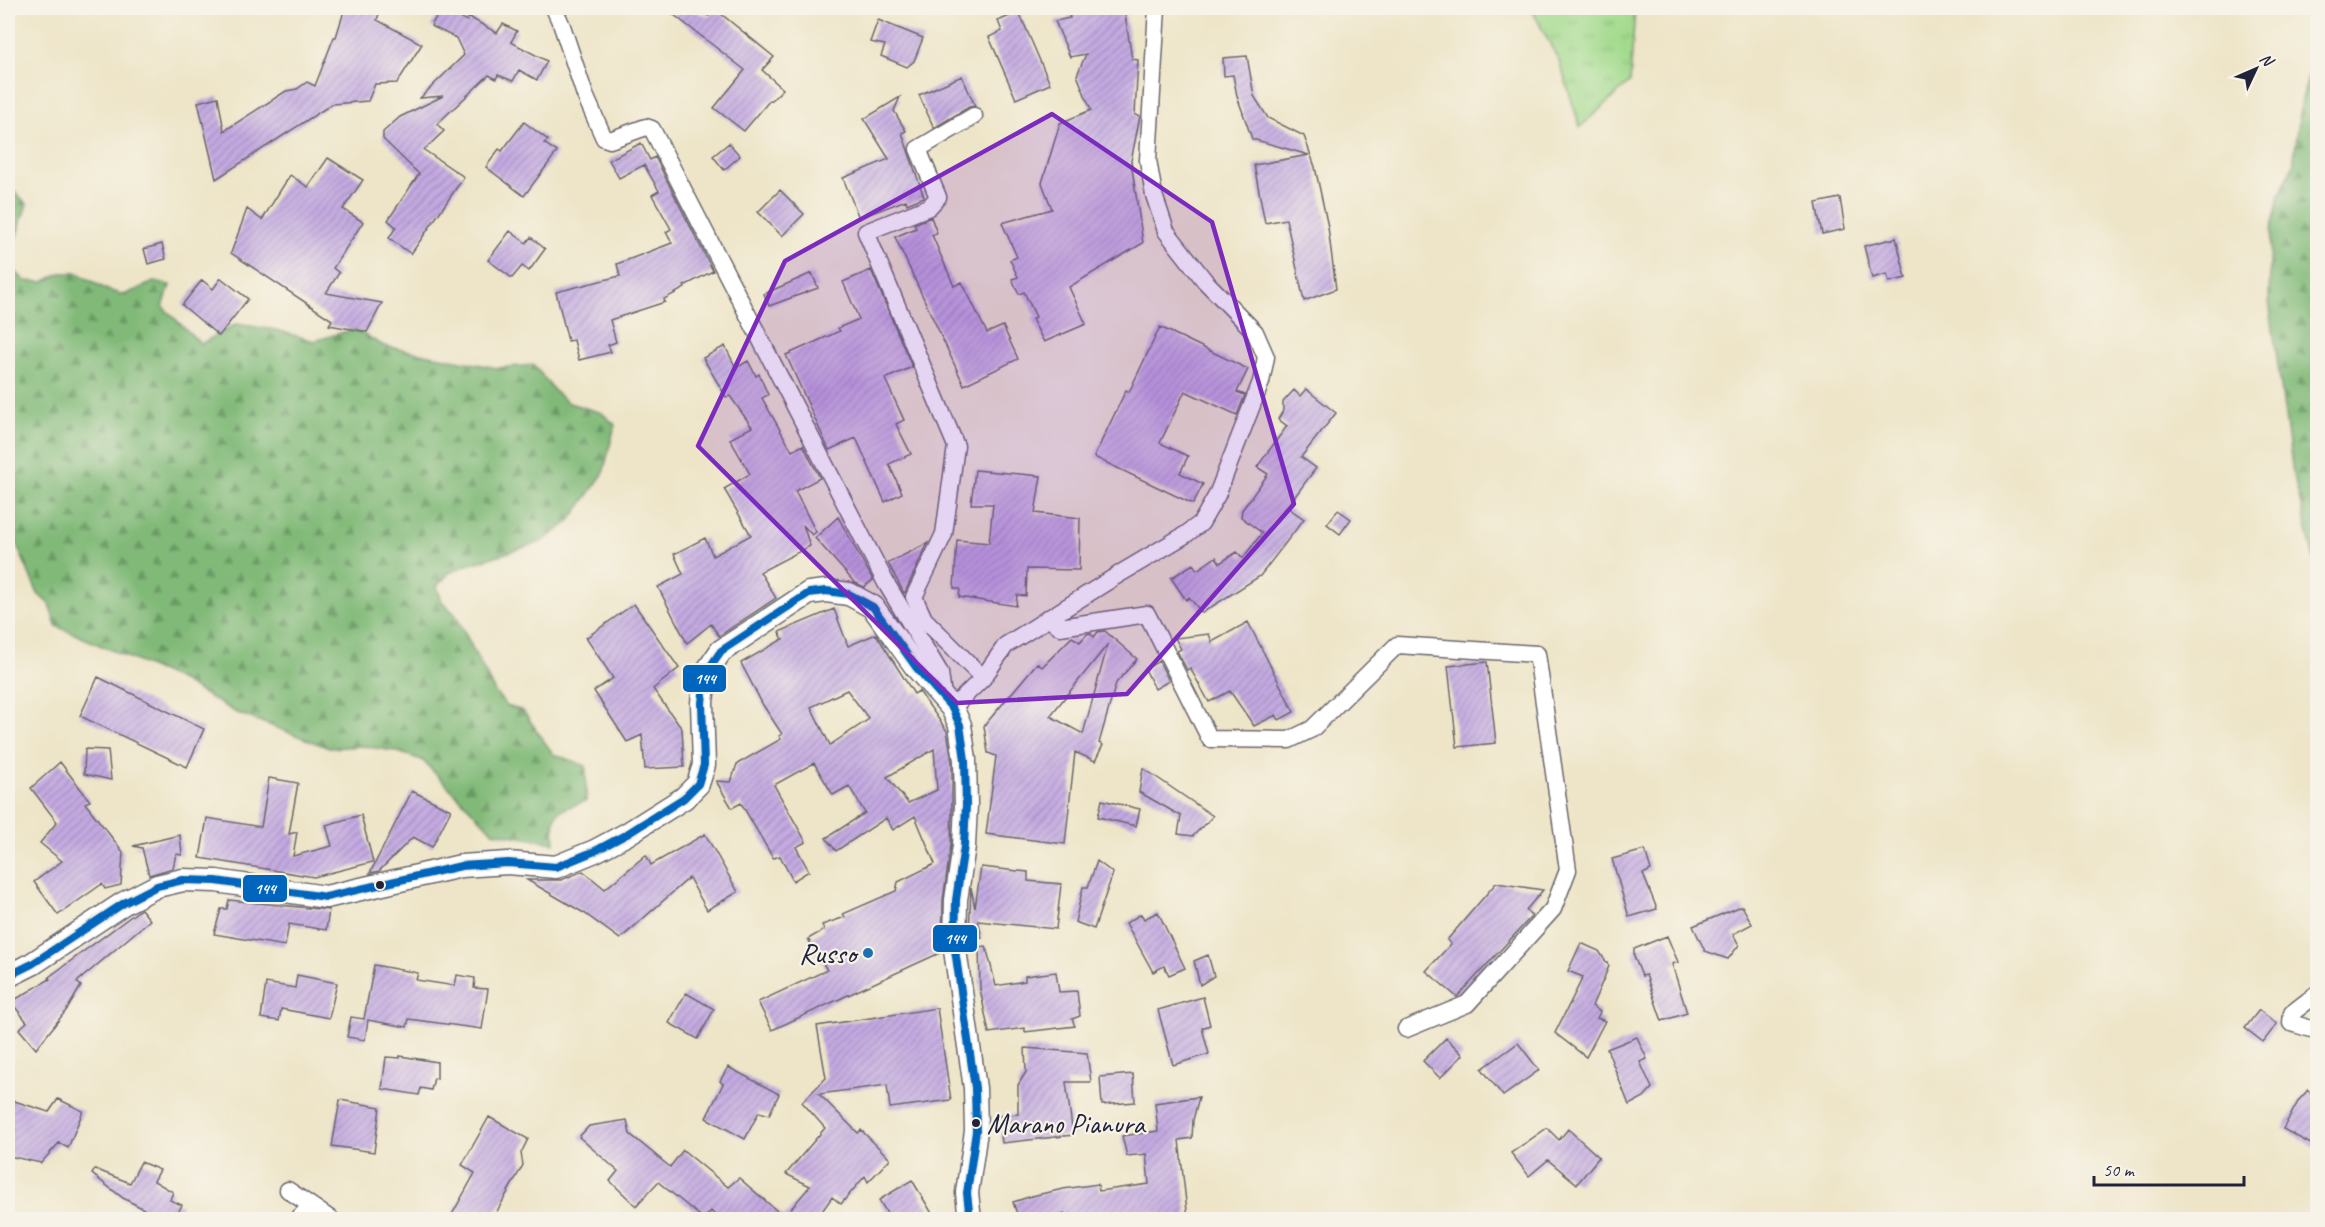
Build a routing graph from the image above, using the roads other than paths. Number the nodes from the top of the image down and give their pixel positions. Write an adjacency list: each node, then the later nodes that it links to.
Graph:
1 (554, 8): 6 (street)
2 (1157, 8): 4 (street)
3 (974, 116): 5 (street)
4 (1047, 618): 5 (street); 9 (street)
5 (983, 678): 6 (street)
6 (947, 702): 7 (street); 15 (street)
7 (8, 976)
8 (2318, 993): 10 (street)
9 (1406, 1029)
10 (2318, 1031)
11 (288, 1190): 12 (street)
12 (311, 1206): 13 (street); 14 (street)
13 (297, 1220)
14 (332, 1220)
15 (970, 1220)

